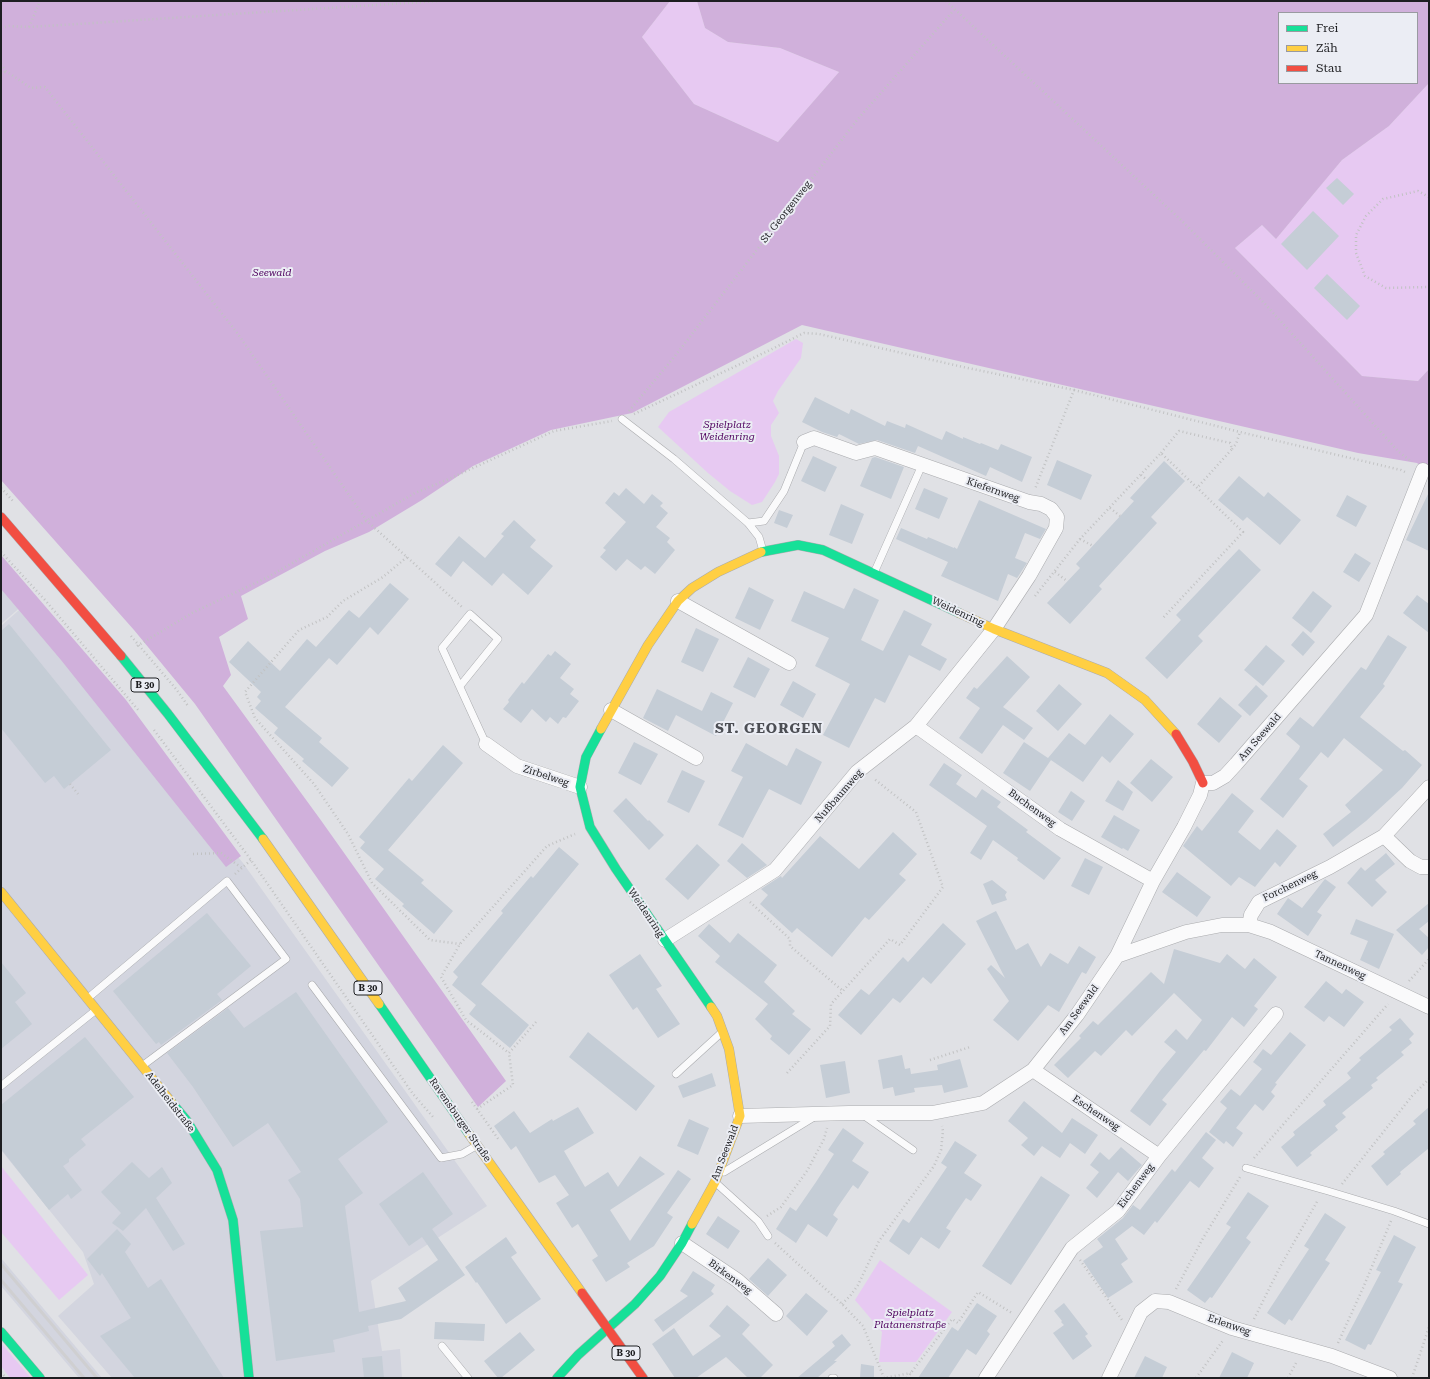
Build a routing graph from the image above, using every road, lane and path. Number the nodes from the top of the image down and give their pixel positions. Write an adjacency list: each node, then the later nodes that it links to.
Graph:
1 (40, 1): 5 (path)
2 (439, 1): 5 (path)
3 (946, 1): 4 (path)
4 (954, 10): 13 (path, St. Georgenweg); 20 (path)
5 (29, 27): 6 (path)
6 (1, 28)
7 (1, 64): 8 (path)
8 (6, 71): 9 (path); 27 (path)
9 (1, 75)
10 (1429, 197): 11 (path)
11 (1429, 288)
12 (1074, 390): 13 (path); 14 (path); 23 (path)
13 (622, 419): 27 (path); 28 (lane)
14 (1240, 432): 16 (path); 20 (path)
15 (804, 442): 18 (street, Kiefernweg); 28 (lane)
16 (1232, 448): 17 (path); 22 (path)
17 (1161, 453): 19 (path); 22 (path)
18 (922, 465): 23 (street, Kiefernweg); 35 (lane)
19 (1141, 475): 21 (path); 24 (path)
20 (1420, 475): 52 (street, Am Seewald)
21 (1147, 480)
22 (1197, 488): 40 (path)
23 (1030, 502): 41 (street, Kiefernweg)
24 (1110, 508): 25 (path); 29 (path)
25 (1120, 516)
26 (1, 517): 95 (street, Ravensburger Straße / B 30)
27 (367, 521): 33 (path); 42 (path)
28 (748, 523): 31 (lane)
29 (1080, 539): 30 (path); 34 (path)
30 (1093, 546)
31 (763, 551): 35 (street, Weidenring); 38 (street, Weidenring)
32 (1, 552): 46 (path)
33 (407, 557): 39 (path); 69 (path)
34 (1055, 572): 36 (path); 37 (path)
35 (874, 573): 41 (street, Weidenring)
36 (1067, 581)
37 (1035, 596)
38 (678, 601): 43 (street); 45 (street, Weidenring)
39 (470, 614): 44 (lane, Zirbelweg); 44 (lane)
40 (1162, 619)
41 (994, 629): 47 (street, Nußbaumweg); 52 (street, Weidenring)
42 (139, 645)
43 (789, 663)
44 (460, 686): 49 (lane, Zirbelweg)
45 (611, 710): 50 (street); 54 (street, Weidenring)
46 (143, 715)
47 (916, 726): 51 (street, Nußbaumweg); 64 (street, Buchenweg)
48 (152, 728): 60 (path)
49 (486, 744): 54 (street, Zirbelweg)
50 (696, 758)
51 (861, 769): 66 (street, Nußbaumweg); 73 (path)
52 (1203, 783): 64 (street, Am Seewald)
53 (70, 784): 56 (path)
54 (580, 787): 57 (street, Weidenring)
55 (1429, 787): 58 (street, Forchenweg)
56 (78, 794)
57 (590, 827): 68 (street, Weidenring); 69 (path)
58 (1384, 836): 61 (street); 67 (street, Forchenweg)
59 (193, 854): 62 (path)
60 (251, 860): 62 (path); 94 (path)
61 (1429, 867)
62 (242, 868): 63 (path)
63 (226, 881): 75 (lane); 84 (lane)
64 (1153, 881): 70 (street, Am Seewald)
65 (1, 892): 75 (street, Adelheidstraße)
66 (740, 893): 68 (street, Nußbaumweg); 73 (path)
67 (1249, 925): 70 (street); 74 (street, Tannenweg)
68 (664, 940): 80 (street, Weidenring)
69 (460, 944): 82 (path)
70 (1117, 956): 85 (street, Am Seewald)
71 (1429, 959): 74 (path)
72 (312, 986): 95 (lane)
73 (843, 991): 86 (path)
74 (1398, 992): 76 (street, Tannenweg); 98 (path)
75 (88, 998): 77 (street, Adelheidstraße)
76 (1429, 1007)
77 (97, 1009): 84 (street, Adelheidstraße); 88 (lane)
78 (1276, 1014): 97 (street, Eichenweg)
79 (536, 1022): 82 (path)
80 (723, 1031): 87 (lane); 93 (street, Weidenring)
81 (970, 1047): 83 (path)
82 (509, 1053): 89 (path)
83 (930, 1060)
84 (142, 1066): 122 (street, Adelheidstraße)
85 (1033, 1070): 90 (street, Am Seewald); 97 (street, Eschenweg)
86 (787, 1073)
87 (676, 1074)
88 (1, 1086)
89 (477, 1109)
90 (939, 1111): 91 (street, Am Seewald); 107 (path)
91 (860, 1112): 92 (street, Am Seewald); 96 (lane)
92 (822, 1114): 93 (street, Am Seewald); 99 (lane); 101 (path)
93 (740, 1116): 99 (street, Am Seewald)
94 (436, 1122)
95 (477, 1145): 111 (street, Ravensburger Straße / B 30)
96 (913, 1150)
97 (1159, 1156): 105 (street, Eichenweg)
98 (1246, 1168): 100 (lane); 106 (path)
99 (716, 1179): 101 (lane); 104 (street, Am Seewald)
100 (1394, 1211): 102 (lane); 117 (path)
101 (758, 1220): 103 (lane)
102 (1429, 1224)
103 (768, 1236): 107 (path)
104 (682, 1243): 108 (street, Birkenweg); 111 (street, Am Seewald)
105 (1072, 1248): 109 (street, Eichenweg); 114 (path)
106 (1169, 1302): 112 (street, Erlenweg); 114 (street, Erlenweg)
107 (842, 1304): 119 (path)
108 (776, 1314)
109 (1024, 1321): 119 (path); 127 (street, Eichenweg)
110 (1429, 1327): 132 (path)
111 (608, 1328): 124 (street, Am Seewald); 125 (street, Ravensburger Straße / B 30)
112 (1232, 1328): 116 (street, Erlenweg); 129 (path)
113 (1, 1332): 121 (street)
114 (1131, 1334): 128 (street, Erlenweg)
115 (442, 1346): 123 (lane)
116 (1304, 1349): 117 (street, Erlenweg); 130 (path)
117 (1332, 1356): 131 (street, Erlenweg)
118 (1, 1372): 120 (path)
119 (911, 1373): 126 (path)
120 (6, 1378)
121 (40, 1378)
122 (249, 1378)
123 (468, 1378)
124 (558, 1378)
125 (643, 1378)
126 (907, 1378)
127 (986, 1378)
128 (1109, 1378)
129 (1196, 1378)
130 (1288, 1378)
131 (1390, 1378)
132 (1412, 1378)

